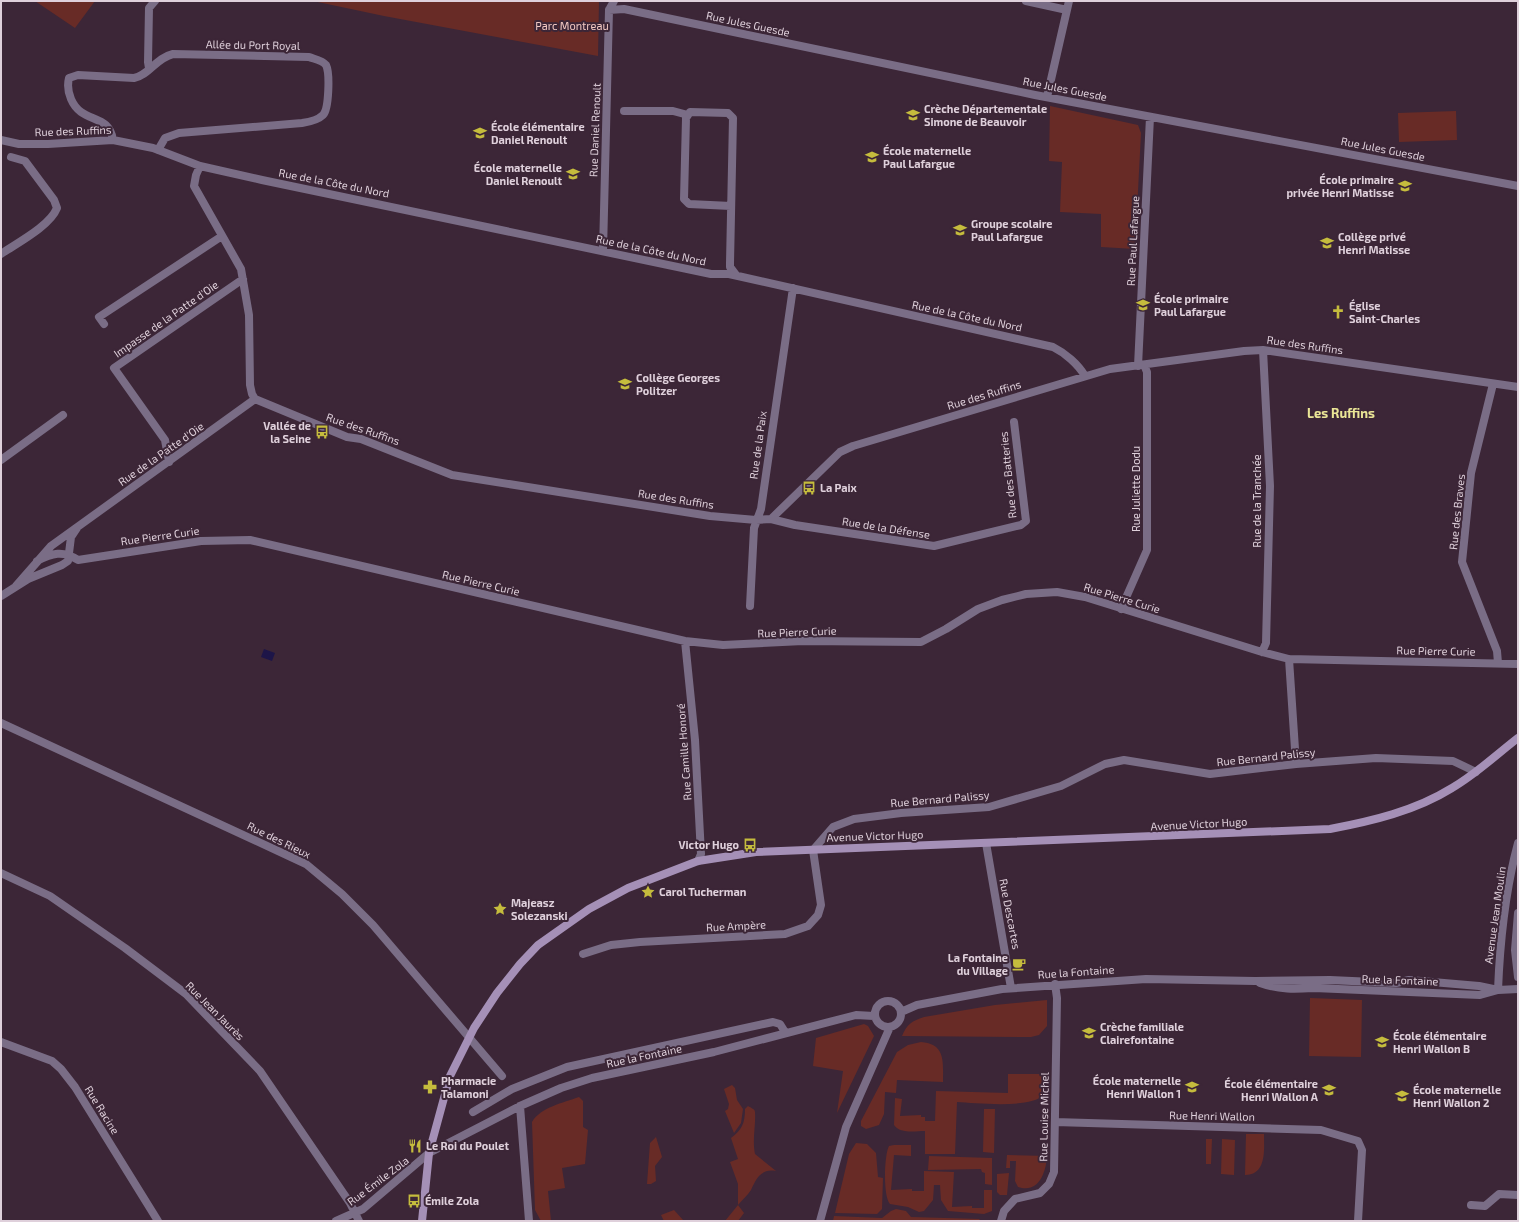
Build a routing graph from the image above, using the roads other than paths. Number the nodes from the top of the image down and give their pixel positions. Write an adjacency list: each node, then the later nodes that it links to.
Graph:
1 (155, 1): 7 (street)
2 (614, 1): 5 (street)
3 (1026, 1): 6 (street)
4 (1070, 1): 6 (street)
5 (609, 10): 8 (street, Rue Jules Guesde); 20 (street, Rue Daniel Renoult)
6 (1067, 10): 8 (street)
7 (150, 68): 13 (street, Allée du Port Royal); 14 (street, Allée du Port Royal)
8 (1047, 97): 11 (street, Rue Jules Guesde)
9 (624, 111): 10 (street)
10 (688, 115): 18 (street); 18 (street)
11 (1150, 117): 17 (street, Rue Jules Guesde); 27 (street, Rue Paul Lafargue)
12 (1, 140): 13 (street, Rue des Ruffins)
13 (113, 140): 14 (street, Rue des Ruffins)
14 (158, 150): 16 (street, Rue des Ruffins)
15 (11, 156): 21 (street)
16 (200, 166): 19 (street); 20 (street, Rue de la Côte du Nord)
17 (1518, 186)
18 (731, 206): 22 (street)
19 (222, 236): 23 (street); 25 (street)
20 (603, 251): 22 (street, Rue de la Côte du Nord)
21 (1, 254)
22 (736, 275): 24 (street, Rue de la Côte du Nord)
23 (243, 279): 31 (street); 35 (street, Impasse de la Patte d'Oie)
24 (793, 288): 28 (street, Rue de la Côte du Nord); 37 (street, Rue de la Paix)
25 (104, 324)
26 (1263, 350): 27 (street, Rue des Ruffins); 29 (street, Rue des Ruffins); 47 (street, Rue de la Tranchée)
27 (1141, 365): 28 (street, Rue des Ruffins); 45 (street, Rue Juliette Dodu)
28 (1085, 376): 36 (street, Rue des Ruffins)
29 (1493, 384): 30 (street, Rue des Ruffins); 49 (street, Rue des Braves)
30 (1518, 387)
31 (255, 399): 35 (street, Rue de la Patte d'Oie); 37 (street, Rue des Ruffins)
32 (63, 415): 34 (street)
33 (1014, 422): 38 (street, Rue des Batteries)
34 (1, 460)
35 (169, 462): 39 (street, Rue de la Patte d'Oie)
36 (771, 519): 37 (street, Rue des Ruffins); 38 (street, Rue de la Défense)
37 (756, 520): 44 (street, Rue de la Paix)
38 (1021, 525)
39 (78, 526): 40 (street); 41 (street, Rue de la Patte d'Oie)
40 (70, 555): 41 (street, Rue Pierre Curie); 42 (street); 46 (street, Rue Pierre Curie)
41 (36, 561): 42 (street, Rue de la Patte d'Oie)
42 (16, 586): 43 (street)
43 (1, 596)
44 (750, 606)
45 (1121, 609): 46 (street, Rue Pierre Curie); 47 (street, Rue Pierre Curie)
46 (685, 641): 58 (street, Rue Camille Honoré)
47 (1262, 652): 48 (street, Rue Pierre Curie)
48 (1289, 659): 49 (street, Rue Pierre Curie); 53 (street)
49 (1498, 663): 50 (street, Rue Pierre Curie)
50 (1518, 664)
51 (1, 723): 71 (street, Rue des Rieux)
52 (1518, 738): 54 (street, Avenue Victor Hugo)
53 (1296, 764): 54 (street, Rue Bernard Palissy); 57 (street, Rue Bernard Palissy)
54 (1476, 772): 55 (street, Avenue Victor Hugo)
55 (986, 843): 57 (street, Avenue Victor Hugo); 64 (street, Rue Descartes)
56 (1518, 843): 66 (street, Avenue Jean Moulin)
57 (813, 850): 58 (street, Avenue Victor Hugo); 61 (street, Rue Ampère)
58 (698, 861): 71 (street, Avenue Victor Hugo)
59 (1, 873): 80 (street, Rue Jean Jaurès)
60 (1518, 913): 62 (street, Avenue Jean Moulin)
61 (583, 954)
62 (1518, 976)
63 (1055, 984): 64 (street, Rue la Fontaine); 66 (street, Rue la Fontaine); 76 (street, Rue Louise Michel)
64 (1011, 988): 67 (street, Rue la Fontaine)
65 (1518, 989): 66 (street, Rue la Fontaine)
66 (1498, 990)
67 (901, 1012): 68 (street); 69 (street)
68 (874, 1016): 69 (street); 70 (street, Rue la Fontaine)
69 (890, 1027): 86 (street)
70 (785, 1032): 74 (street, Rue la Fontaine); 75 (street)
71 (469, 1036): 73 (street, Rue des Rieux); 77 (street, Avenue Victor Hugo)
72 (1, 1042): 81 (street, Rue Racine)
73 (502, 1076)
74 (520, 1106): 77 (street, Rue la Fontaine); 85 (street)
75 (473, 1112)
76 (1054, 1122): 87 (street, Rue Louise Michel); 88 (street, Rue Henri Wallon)
77 (429, 1153): 80 (street, Rue Émile Zola); 84 (street, Avenue Victor Hugo)
78 (1518, 1195): 79 (street)
79 (1471, 1206)
80 (356, 1213): 82 (street, Rue Émile Zola); 83 (street, Rue Jean Jaurès)
81 (158, 1221)
82 (336, 1221)
83 (359, 1221)
84 (422, 1221)
85 (529, 1221)
86 (820, 1221)
87 (1001, 1221)
88 (1358, 1221)

